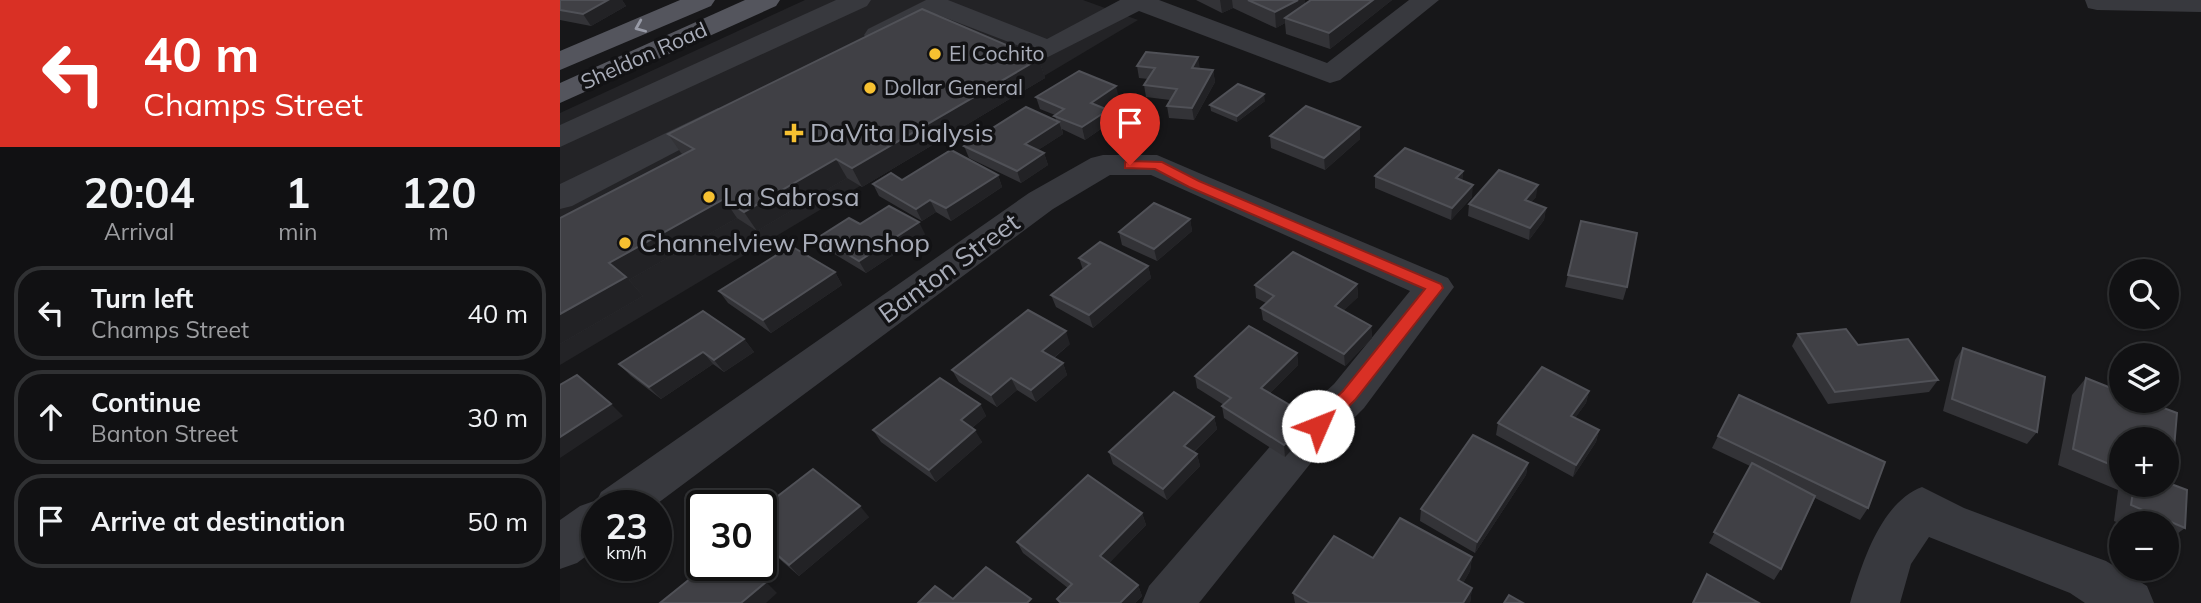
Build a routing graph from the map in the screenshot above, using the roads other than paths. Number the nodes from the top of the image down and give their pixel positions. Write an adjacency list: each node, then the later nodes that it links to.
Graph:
1 (702, 0): 10 (main road, Sheldon Road, one-way to 10)
2 (767, 0): 11 (main road, Sheldon Road)
3 (858, 0): 13 (street)
4 (1426, 0): 5 (street)
5 (1136, 1): 6 (street)
6 (930, 2): 9 (street)
7 (2098, 2): 8 (street)
8 (2201, 4)
9 (852, 48)
10 (560, 61)
11 (560, 94)
12 (743, 104): 14 (street)
13 (564, 132): 14 (street)
14 (622, 166): 15 (street)
15 (560, 198)
16 (640, 490): 19 (street, Banton Street)
17 (581, 532): 18 (street)
18 (560, 547)
19 (1167, 603)
20 (1875, 603): 21 (street)
21 (2129, 603)

